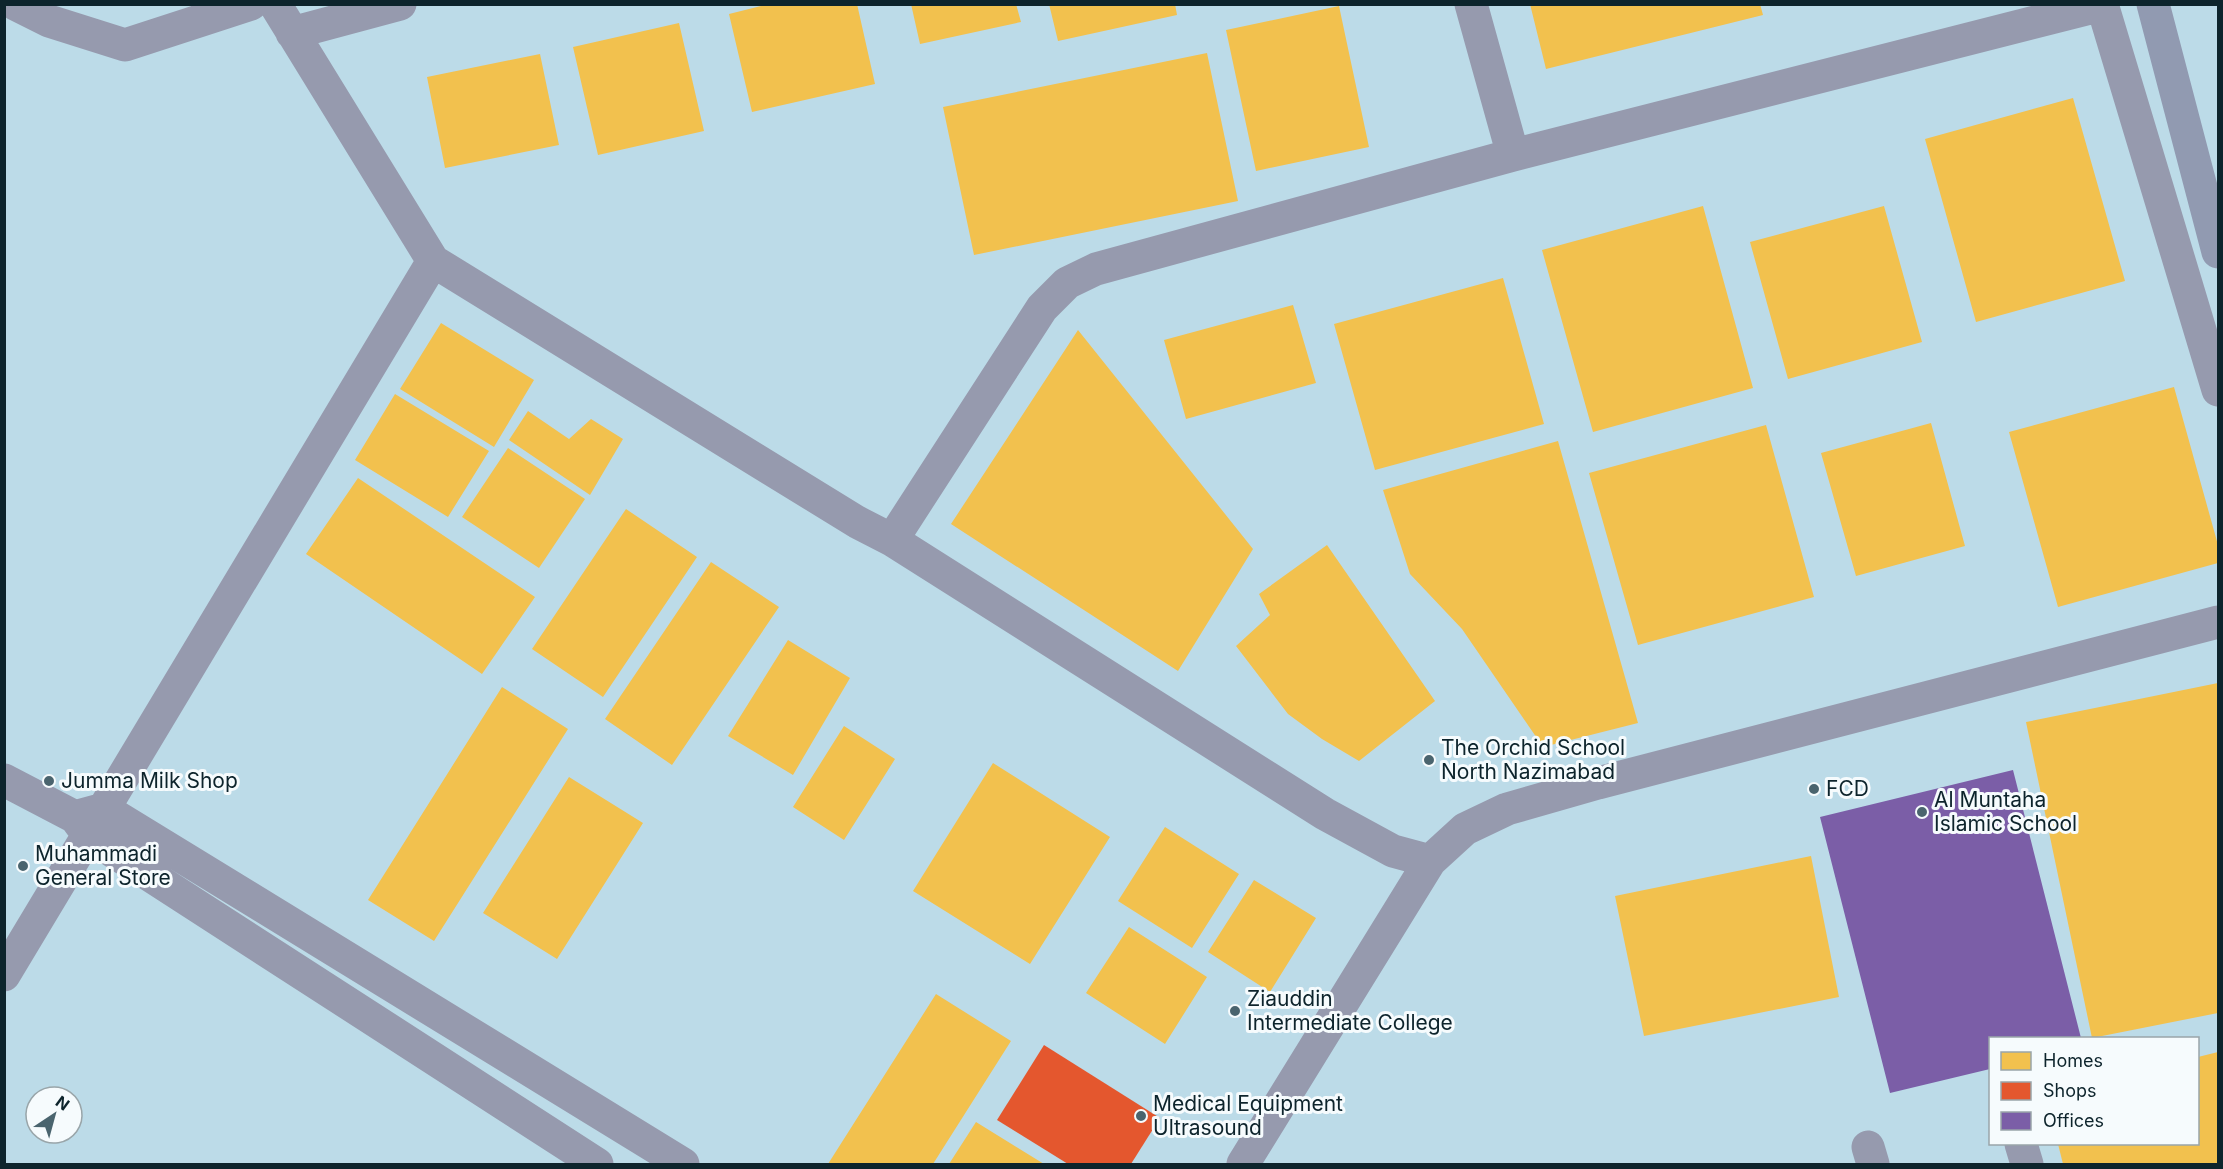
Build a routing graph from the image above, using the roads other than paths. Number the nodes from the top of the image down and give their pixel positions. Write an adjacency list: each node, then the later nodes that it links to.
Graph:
1 (15, 4): 2 (street)
2 (251, 4)
3 (275, 4): 8 (street)
4 (400, 4): 8 (street)
5 (1471, 4): 9 (street)
6 (2153, 4): 10 (main road)
7 (2102, 5): 9 (street); 12 (street)
8 (292, 33): 11 (street)
9 (1513, 155): 13 (street)
10 (2218, 252)
11 (433, 261): 13 (street); 16 (street)
12 (2218, 390)
13 (892, 540): 17 (street)
14 (2218, 622): 17 (street)
15 (4, 780): 16 (street)
16 (89, 821): 18 (street); 20 (street); 21 (street)
17 (1430, 861): 22 (street)
18 (4, 975)
19 (2022, 1145): 23 (street)
20 (597, 1164)
21 (683, 1164)
22 (1243, 1164)
23 (2027, 1164)

